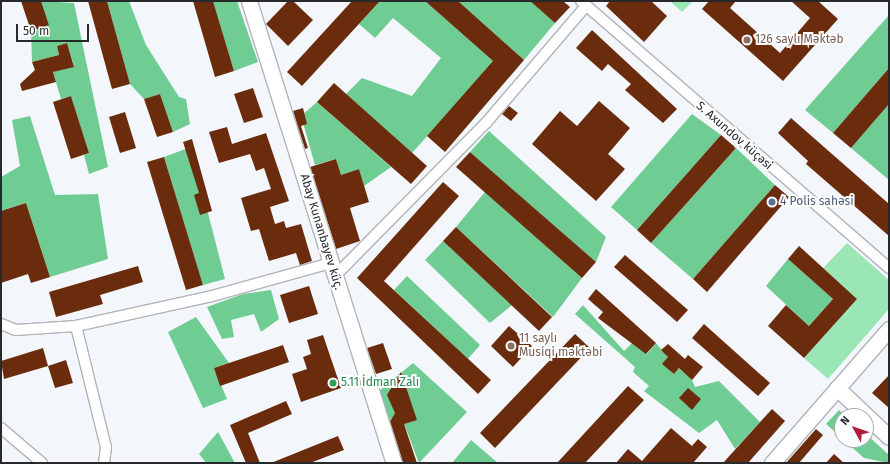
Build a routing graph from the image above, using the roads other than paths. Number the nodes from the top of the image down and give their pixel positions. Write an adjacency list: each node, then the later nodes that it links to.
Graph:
1 (249, 1): 4 (street, Abay Kunanbayev küç.)
2 (584, 3): 3 (street, S. Axundov küçəsi); 4 (street)
3 (889, 268)
4 (333, 270): 6 (street); 13 (street, Abay Kunanbayev küç.)
5 (1, 324): 6 (street)
6 (76, 326): 12 (street)
7 (889, 329): 8 (street)
8 (837, 388): 10 (street); 14 (street)
9 (1, 428): 11 (street)
10 (889, 437)
11 (42, 463)
12 (104, 463)
13 (394, 463)
14 (772, 463)

